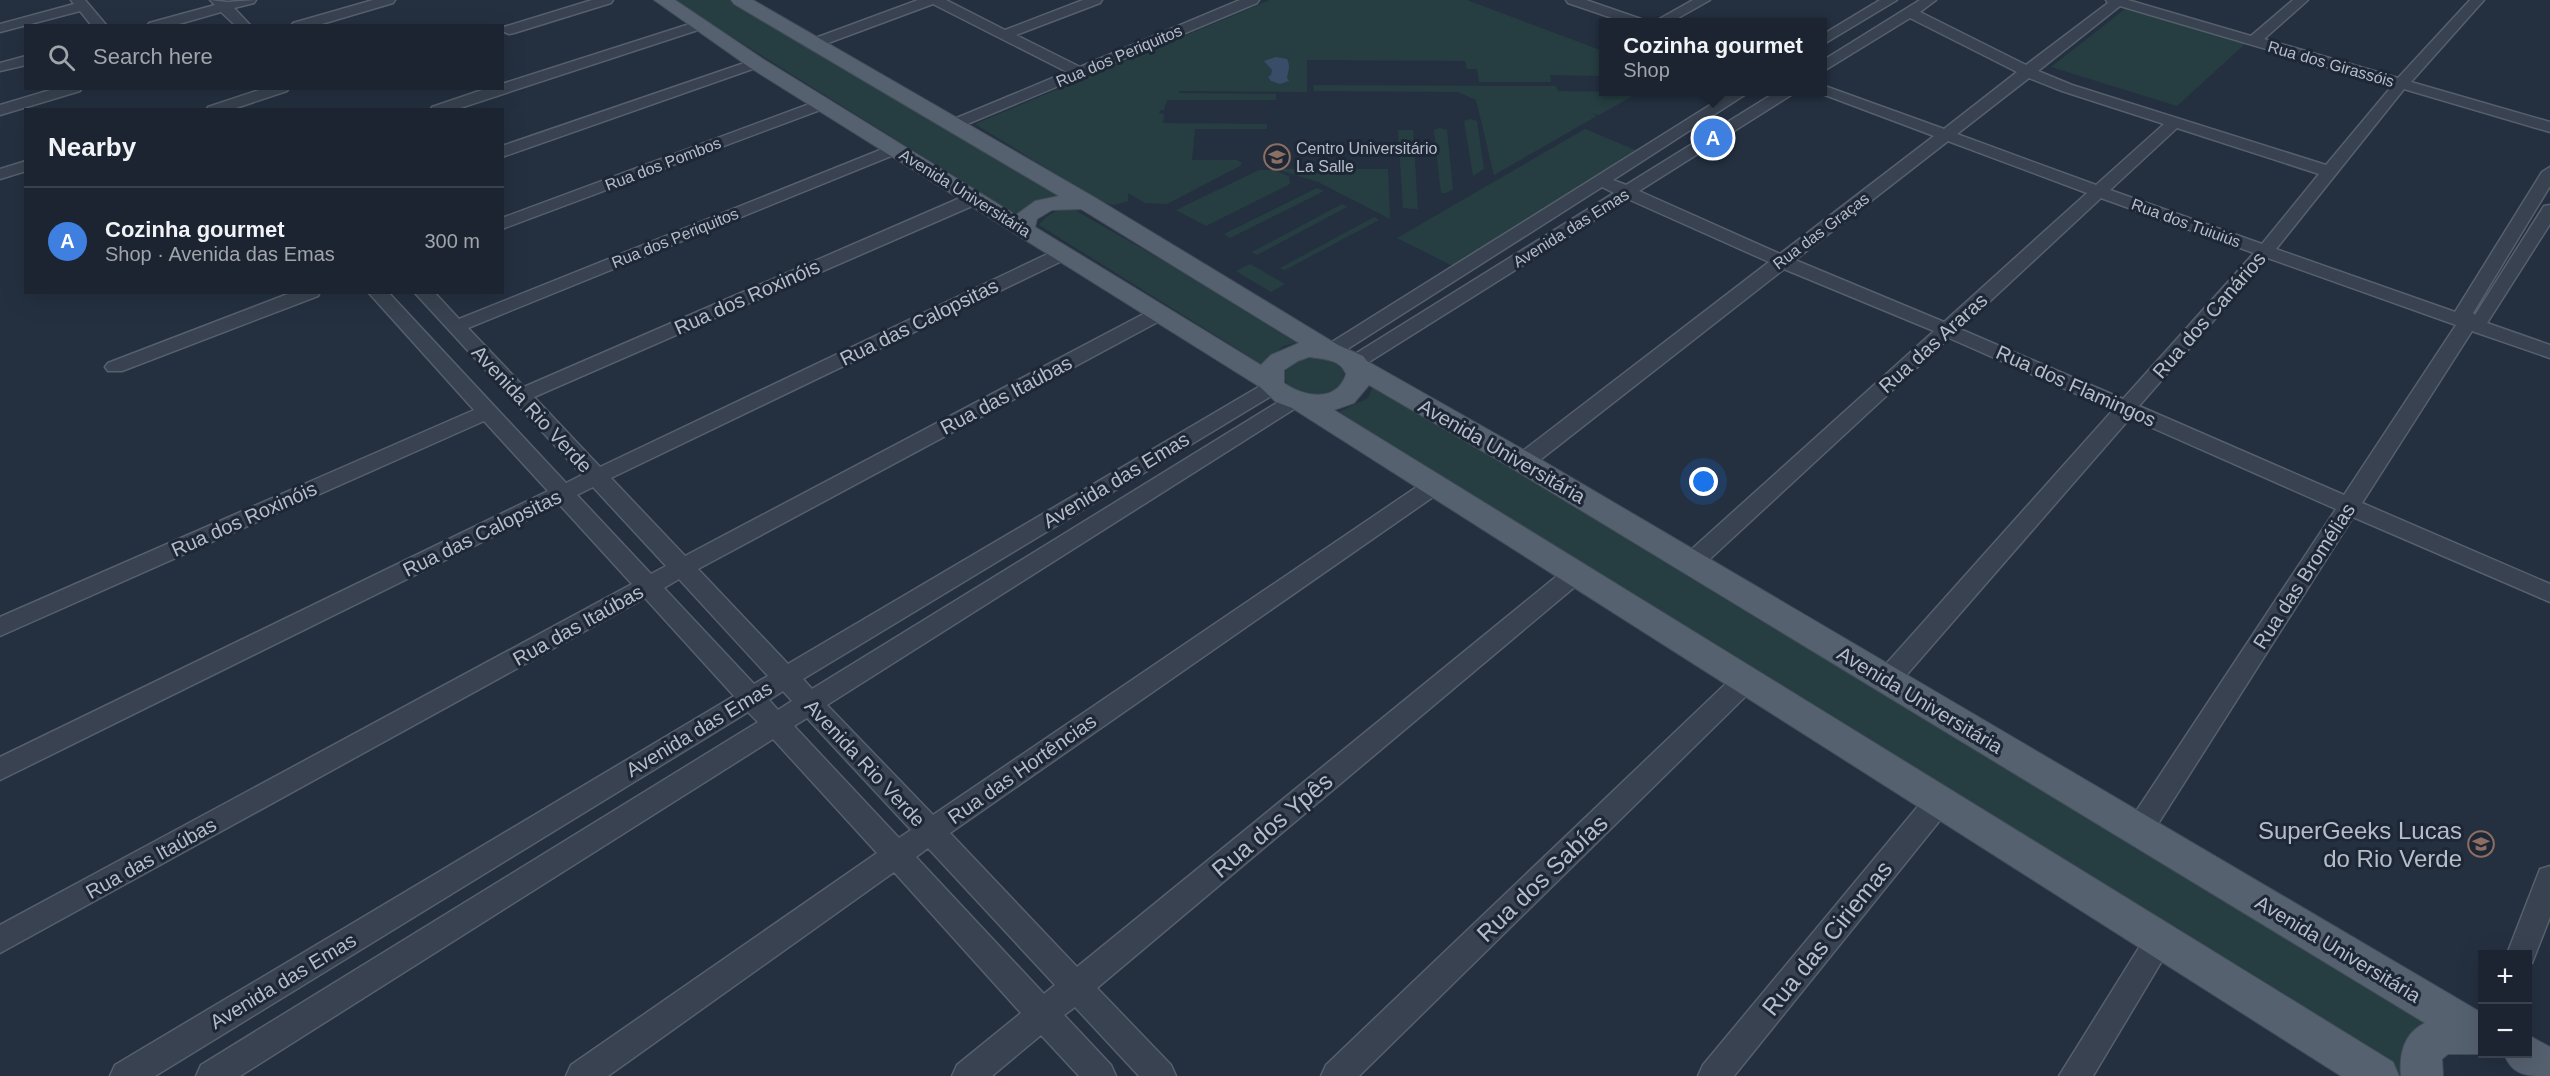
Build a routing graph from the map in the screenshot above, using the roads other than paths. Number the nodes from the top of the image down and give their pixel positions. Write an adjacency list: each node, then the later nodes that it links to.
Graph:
1 (249, 0): 17 (street)
2 (388, 0): 24 (street)
3 (575, 0): 4 (street)
4 (606, 0)
5 (663, 0): 25 (main road, Avenida Universitária)
6 (740, 0): 30 (main road, Avenida Universitária)
7 (933, 0): 27 (street); 30 (street)
8 (1095, 0): 27 (street)
9 (1252, 0): 36 (street, Rua dos Periquitos)
10 (1573, 0): 19 (street)
11 (1703, 0): 20 (street)
12 (1890, 0): 28 (street)
13 (2117, 0): 29 (street, Rua dos Girassóis); 35 (street, Rua das Graças)
14 (2301, 0): 29 (street)
15 (2477, 0): 37 (street, Rua dos Canários)
16 (80, 3): 21 (street); 26 (street)
17 (220, 3): 22 (street); 23 (street)
18 (1915, 5): 33 (street); 35 (street)
19 (1625, 18)
20 (1669, 18)
21 (98, 24)
22 (160, 24)
23 (242, 24)
24 (305, 24)
25 (699, 25): 32 (main road, Avenida Universitária); 38 (street)
26 (0, 28)
27 (1004, 35): 36 (street)
28 (1827, 38)
29 (2253, 41): 37 (street, Rua dos Girassóis)
30 (815, 43): 50 (main road, Avenida Universitária)
31 (24, 61): 34 (street)
32 (756, 63): 45 (main road, Avenida Universitária); 54 (street)
33 (1827, 65)
34 (0, 67)
35 (2032, 69): 49 (street); 52 (street, Rua das Graças)
36 (1079, 72): 50 (street, Rua dos Periquitos)
37 (2401, 84): 51 (street, Rua dos Girassóis); 56 (street, Rua dos Canários)
38 (504, 88)
39 (68, 90): 48 (street)
40 (276, 90): 46 (street)
41 (499, 90): 47 (street)
42 (1827, 91): 52 (street, Rua dos Tuiuiús)
43 (1736, 96): 59 (street, Avenida das Emas)
44 (1780, 96): 60 (street, Avenida das Emas)
45 (823, 104): 53 (main road, Avenida Universitária); 65 (street, Rua dos Pombos)
46 (219, 108)
47 (443, 108)
48 (0, 110)
49 (2175, 122): 56 (street); 61 (street, Rua das Araras)
50 (953, 125): 63 (main road, Avenida Universitária)
51 (2550, 127)
52 (1948, 134): 61 (street, Rua dos Tuiuiús); 69 (street, Rua das Graças)
53 (894, 149): 62 (main road, Avenida Universitária); 75 (street, Rua dos Periquitos)
54 (504, 151)
55 (24, 167): 58 (street)
56 (2331, 172): 67 (street, Rua dos Canários)
57 (2550, 172): 74 (street, Rua das Bromélias)
58 (0, 174)
59 (1600, 180): 60 (street, Rua dos Flamingos); 78 (street, Avenida das Emas)
60 (1628, 192): 69 (street, Rua dos Flamingos); 78 (street, Avenida das Emas)
61 (2099, 192): 67 (street, Rua dos Tuiuiús); 76 (street, Rua das Araras)
62 (973, 198): 66 (main road, Avenida Universitária); 81 (street, Rua dos Roxinóis)
63 (1086, 202): 66 (main road); 78 (main road, Avenida Universitária)
64 (2550, 210): 74 (street, Rua das Bromélias)
65 (504, 223)
66 (1023, 229): 68 (main road, Avenida Universitária)
67 (2265, 251): 74 (street, Rua dos Tuiuiús); 82 (street, Rua dos Canários)
68 (1062, 254): 73 (main road, Avenida Universitária); 85 (street, Rua das Calopsitas)
69 (1780, 261): 76 (street, Rua dos Flamingos); 84 (street, Rua das Graças)
70 (306, 294): 79 (street)
71 (379, 294): 83 (street, Avenida Rio Verde)
72 (425, 294): 75 (street, Avenida Rio Verde)
73 (1158, 314): 80 (main road, Avenida Universitária); 90 (street, Rua das Itaúbas)
74 (2468, 322): 77 (street, Rua dos Tuiuiús); 88 (street, Rua das Bromélias)
75 (455, 327): 81 (street, Avenida Rio Verde)
76 (1947, 330): 82 (street, Rua dos Flamingos); 89 (street, Rua das Araras)
77 (2550, 352)
78 (1342, 358): 80 (main road); 80 (main road); 84 (main road, Avenida Universitária)
79 (116, 367)
80 (1285, 392): 86 (main road, Avenida Universitária); 95 (street, Avenida das Emas); 99 (street, Avenida das Emas)
81 (520, 396): 85 (street, Avenida Rio Verde)
82 (2128, 408): 88 (street, Rua dos Flamingos); 97 (street, Rua dos Canários)
83 (487, 412): 87 (street, Avenida Rio Verde); 94 (street, Rua dos Roxinóis)
84 (1523, 462): 89 (main road, Avenida Universitária)
85 (596, 477): 87 (street, Rua das Calopsitas); 90 (street, Avenida Rio Verde)
86 (1435, 485): 91 (main road, Avenida Universitária); 104 (street, Rua das Hortências)
87 (563, 494): 92 (street, Avenida Rio Verde); 101 (street, Rua das Calopsitas)
88 (2349, 506): 93 (street, Rua dos Flamingos); 103 (street, Rua das Bromélias)
89 (1691, 563): 97 (main road, Avenida Universitária)
90 (681, 568): 92 (street, Rua das Itaúbas); 95 (street, Avenida Rio Verde)
91 (1576, 573): 96 (main road, Avenida Universitária); 110 (street, Rua dos Ypês)
92 (648, 586): 98 (street, Avenida Rio Verde); 108 (street, Rua das Itaúbas)
93 (2550, 594)
94 (0, 627)
95 (785, 678): 98 (street, Avenida das Emas); 99 (street, Avenida Rio Verde)
96 (1746, 680): 102 (main road, Avenida Universitária); 122 (street, Rua dos Sabías)
97 (1887, 680): 103 (main road, Avenida Universitária)
98 (751, 698): 100 (street, Avenida Rio Verde); 116 (street, Avenida das Emas)
99 (810, 705): 100 (street, Avenida das Emas); 104 (street, Avenida Rio Verde)
100 (776, 725): 105 (street, Avenida Rio Verde); 117 (street, Avenida das Emas)
101 (0, 769)
102 (1939, 801): 107 (main road, Avenida Universitária); 123 (street, Rua das Ciriemas)
103 (2139, 830): 112 (main road, Avenida Universitária)
104 (930, 832): 105 (street, Rua das Hortências); 110 (street, Avenida Rio Verde)
105 (896, 855): 111 (street, Avenida Rio Verde); 118 (street, Rua das Hortências)
106 (2550, 878): 109 (street)
107 (2160, 939): 124 (street); 125 (main road, Avenida Universitária)
108 (0, 940)
109 (2523, 950)
110 (1076, 987): 111 (street, Rua dos Ypês); 121 (street, Avenida Rio Verde)
111 (1043, 1014): 119 (street, Rua dos Ypês); 120 (street, Avenida Rio Verde)
112 (2478, 1033)
113 (2478, 1034): 126 (main road)
114 (2531, 1058): 115 (main road)
115 (2550, 1072)
116 (126, 1076)
117 (212, 1076)
118 (582, 1076)
119 (968, 1076)
120 (1100, 1076)
121 (1160, 1076)
122 (1337, 1076)
123 (1714, 1076)
124 (2075, 1076)
125 (2378, 1076)
126 (2422, 1076)

